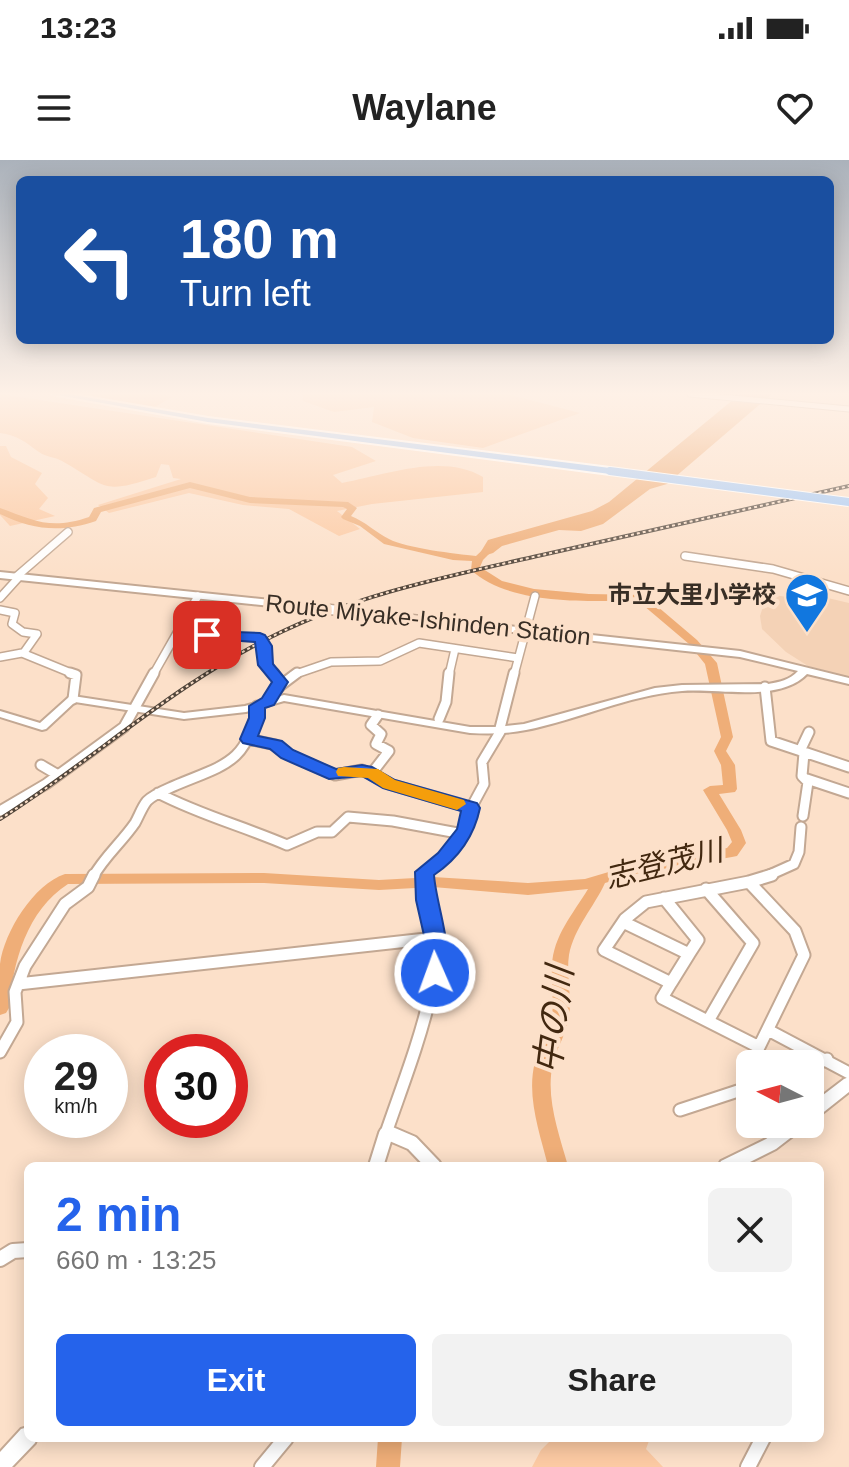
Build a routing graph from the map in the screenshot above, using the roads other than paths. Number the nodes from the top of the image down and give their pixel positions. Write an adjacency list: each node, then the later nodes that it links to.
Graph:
1 (484, 455): 2 (highway, bridge)
2 (849, 502)
3 (68, 532): 6 (street)
4 (685, 556): 7 (street)
5 (0, 575): 6 (main road, Route Miyake-Ishinden Station)
6 (18, 577): 8 (main road, Route Miyake-Ishinden Station); 10 (street)
7 (849, 591)
8 (198, 596): 12 (main road, Route Miyake-Ishinden Station, bridge); 13 (street)
9 (535, 596): 12 (street)
10 (0, 598)
11 (0, 610): 15 (street)
12 (525, 630): 17 (street); 18 (main road, Route Miyake-Ishinden Station)
13 (177, 634): 20 (street); 24 (street)
14 (455, 649): 17 (street); 20 (street); 27 (street)
15 (25, 651): 16 (street); 22 (street)
16 (0, 657)
17 (518, 658): 28 (street)
18 (806, 669): 19 (main road, Route Miyake-Ishinden Station); 21 (main road)
19 (849, 681)
20 (280, 682): 23 (street)
21 (765, 687): 28 (main road); 31 (street)
22 (73, 699): 24 (main road); 25 (main road)
23 (262, 703): 24 (main road); 26 (main road); 30 (street)
24 (135, 710): 35 (street)
25 (0, 714)
26 (378, 715): 28 (main road); 34 (street)
27 (439, 719)
28 (500, 732): 39 (street)
29 (809, 732): 31 (street)
30 (248, 739): 34 (street); 37 (street)
31 (802, 752): 33 (street); 36 (street)
32 (41, 765): 35 (street)
33 (849, 767)
34 (372, 773): 39 (street)
35 (58, 775): 40 (street)
36 (807, 779): 38 (street); 42 (street)
37 (158, 793): 41 (street); 49 (street)
38 (849, 793)
39 (471, 808): 41 (street)
40 (0, 811)
41 (463, 834): 46 (street)
42 (748, 881): 43 (street); 51 (street)
43 (706, 889): 44 (street); 50 (street)
44 (664, 898): 45 (street); 47 (street)
45 (623, 922): 47 (street); 48 (street)
46 (435, 938): 49 (street); 60 (street)
47 (689, 954): 48 (street)
48 (671, 983): 50 (street)
49 (18, 984): 52 (street)
50 (708, 1021): 51 (street)
51 (768, 1030): 53 (street)
52 (0, 1052)
53 (827, 1059): 54 (street); 55 (street)
54 (824, 1060)
55 (849, 1073)
56 (849, 1083): 58 (street)
57 (736, 1092): 59 (street)
58 (824, 1103)
59 (680, 1110)
60 (388, 1133): 62 (street); 63 (street)
61 (779, 1138): 64 (street)
62 (377, 1162)
63 (430, 1162)
64 (734, 1162)
65 (24, 1250): 66 (street)
66 (0, 1259)
67 (24, 1440): 70 (street)
68 (283, 1442): 71 (street)
69 (761, 1442): 72 (street)
70 (0, 1466)
71 (262, 1467)
72 (748, 1467)

